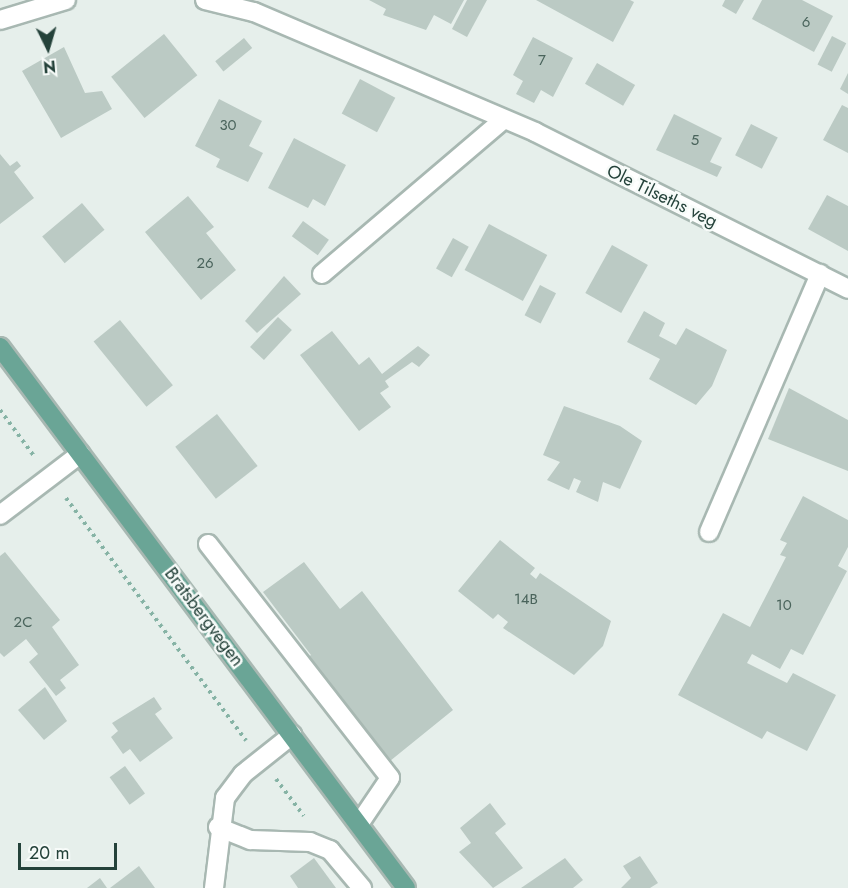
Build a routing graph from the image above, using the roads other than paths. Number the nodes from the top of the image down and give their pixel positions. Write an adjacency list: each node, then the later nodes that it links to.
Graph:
1 (66, 0): 3 (street)
2 (205, 0): 4 (street, Ole Tilseths veg)
3 (0, 20)
4 (503, 120): 5 (street); 6 (street, Ole Tilseths veg)
5 (322, 273)
6 (820, 274): 7 (street, Ole Tilseths veg); 11 (street)
7 (848, 289)
8 (0, 347): 9 (main road, Bratsbergvegen)
9 (80, 454): 10 (street); 13 (main road, Bratsbergvegen)
10 (0, 515)
11 (709, 532)
12 (208, 544): 14 (street)
13 (292, 735): 14 (main road, Bratsbergvegen); 15 (street)
14 (358, 824): 18 (main road, Bratsbergvegen)
15 (218, 827): 16 (street); 17 (street)
16 (214, 888)
17 (362, 888)
18 (406, 888)

